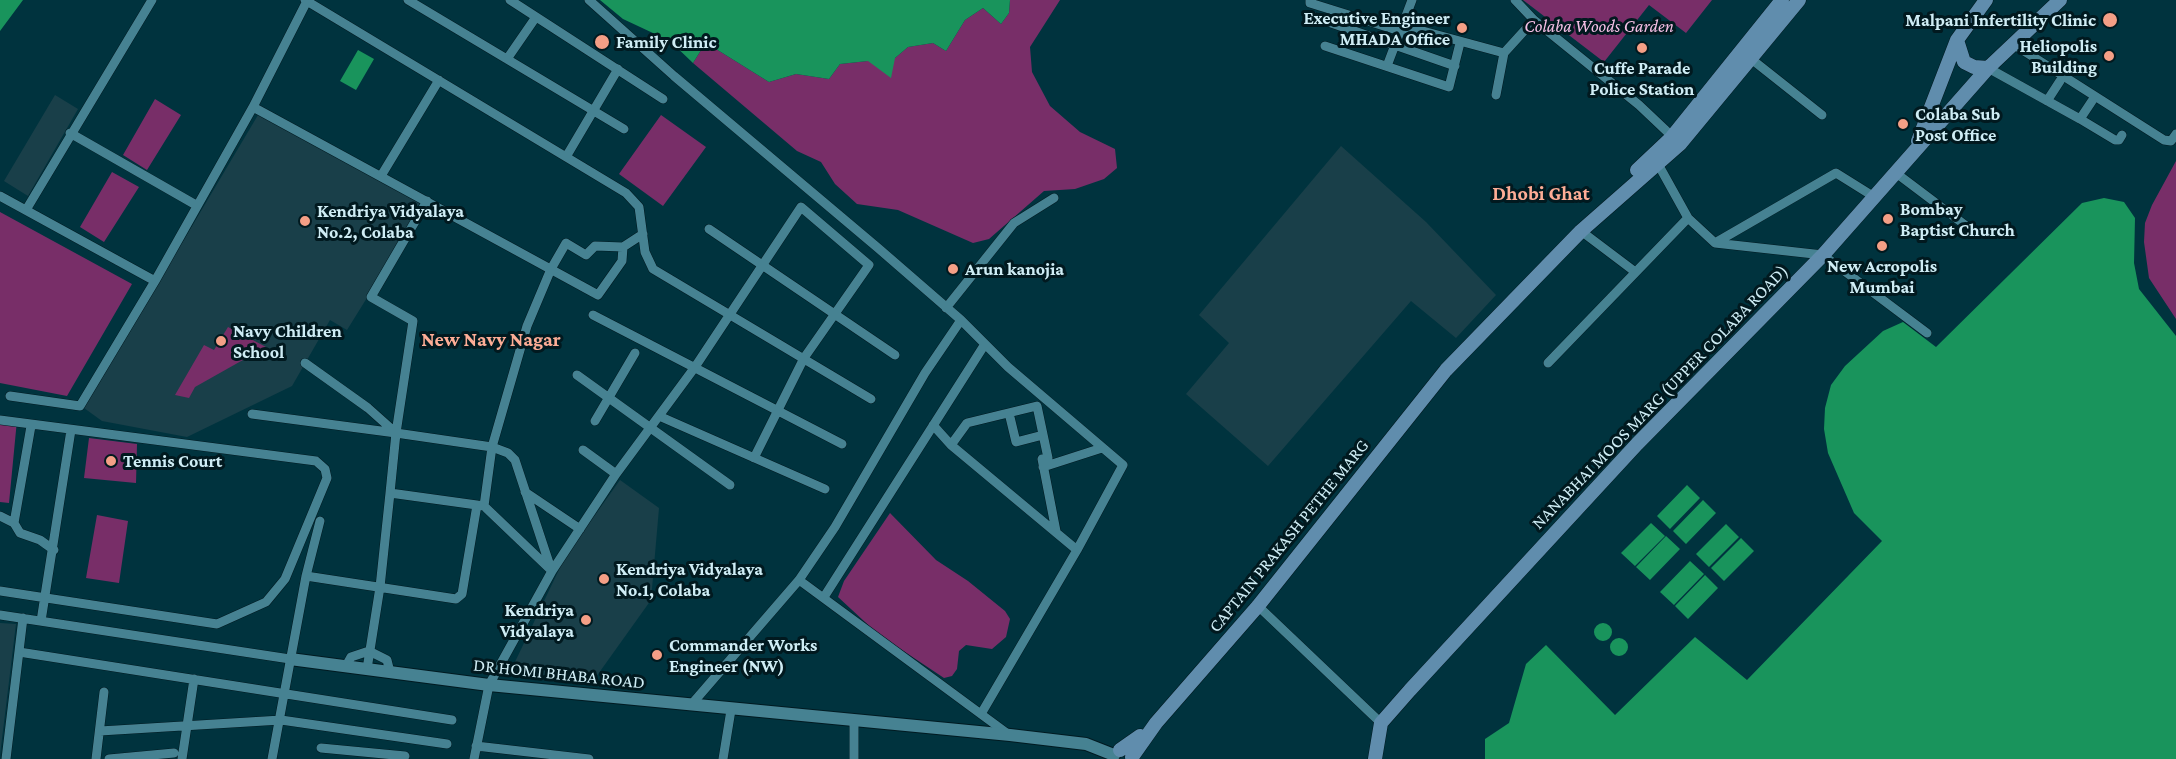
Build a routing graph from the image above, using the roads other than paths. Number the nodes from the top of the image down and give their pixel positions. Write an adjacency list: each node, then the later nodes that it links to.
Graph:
1 (152, 0): 40 (street)
2 (408, 0): 24 (street)
3 (510, 0): 13 (street)
4 (589, 0): 67 (street)
5 (1310, 0): 16 (street)
6 (1412, 0): 16 (street)
7 (1515, 0): 15 (street)
8 (1782, 0): 43 (main road, CAPTAIN PRAKASH PETHE MARG)
9 (1798, 0): 23 (main road, CAPTAIN PRAKASH PETHE MARG)
10 (1986, 0): 17 (main road)
11 (2060, 0): 19 (main road, NANABHAI MOOS MARG (UPPER COLABA ROAD))
12 (306, 1): 29 (street); 35 (street)
13 (536, 17): 24 (street); 28 (street)
14 (1314, 17): 21 (street)
15 (1534, 20): 22 (street); 43 (street)
16 (1400, 31): 18 (street); 21 (street)
17 (1957, 40): 27 (main road); 44 (main road)
18 (1460, 44): 22 (street); 26 (street)
19 (2013, 44): 27 (main road, NANABHAI MOOS MARG (UPPER COLABA ROAD)); 41 (street)
20 (1325, 46): 25 (street)
21 (1394, 47): 25 (street); 26 (street)
22 (1504, 53): 31 (street)
23 (1750, 58): 37 (street); 43 (main road, CAPTAIN PRAKASH PETHE MARG)
24 (507, 60): 36 (street)
25 (1387, 66): 26 (street)
26 (1455, 66)
27 (1988, 68): 33 (street); 44 (main road, NANABHAI MOOS MARG (UPPER COLABA ROAD))
28 (618, 69): 32 (street); 36 (street)
29 (438, 80): 45 (street); 48 (street)
30 (2060, 81): 33 (street)
31 (1496, 95)
32 (663, 99)
33 (2047, 101): 38 (street)
34 (2092, 101): 38 (street)
35 (253, 107): 48 (street); 53 (street)
36 (593, 111): 39 (street); 45 (street)
37 (1822, 115)
38 (2080, 119): 42 (street)
39 (624, 129)
40 (70, 133): 53 (street); 54 (street)
41 (2176, 134)
42 (2122, 135)
43 (1676, 140): 46 (main road, CAPTAIN PRAKASH PETHE MARG); 80 (main road, CAPTAIN PRAKASH PETHE MARG)
44 (1916, 148): 47 (main road, NANABHAI MOOS MARG (UPPER COLABA ROAD))
45 (566, 157): 59 (street)
46 (1658, 164): 55 (street); 58 (main road, CAPTAIN PRAKASH PETHE MARG)
47 (1896, 173): 51 (main road, NANABHAI MOOS MARG (UPPER COLABA ROAD)); 56 (street)
48 (381, 176): 52 (street)
49 (0, 196): 54 (street)
50 (1054, 198): 67 (street)
51 (1876, 198): 60 (street); 62 (main road, NANABHAI MOOS MARG (UPPER COLABA ROAD))
52 (427, 201): 64 (street); 95 (street)
53 (196, 205): 66 (street)
54 (26, 210): 66 (street)
55 (1688, 218): 60 (street); 65 (street)
56 (1965, 225)
57 (709, 229): 63 (street)
58 (1581, 231): 65 (street); 80 (main road, CAPTAIN PRAKASH PETHE MARG)
59 (643, 234): 61 (street); 70 (street)
60 (1716, 243): 62 (street)
61 (623, 247): 64 (street); 64 (street)
62 (1823, 255): 72 (street); 144 (main road, NANABHAI MOOS MARG (UPPER COLABA ROAD))
63 (762, 264): 68 (street); 68 (street); 70 (street)
64 (551, 269): 99 (street)
65 (1634, 272): 78 (street)
66 (154, 282): 82 (street)
67 (946, 308): 71 (street)
68 (836, 314): 75 (street); 76 (street)
69 (593, 315): 79 (street)
70 (729, 315): 76 (street); 79 (street)
71 (961, 320): 73 (street); 119 (street)
72 (1927, 333)
73 (984, 344): 91 (street); 100 (street)
74 (635, 353): 83 (street)
75 (895, 355)
76 (804, 358): 84 (street); 85 (street)
77 (305, 363): 95 (street)
78 (1548, 363)
79 (695, 367): 85 (street); 88 (street)
80 (1446, 370): 124 (main road, CAPTAIN PRAKASH PETHE MARG)
81 (577, 375): 83 (street)
82 (10, 396)
83 (609, 396): 90 (street); 93 (street)
84 (872, 399)
85 (777, 410): 97 (street); 102 (street)
86 (1009, 413): 96 (street); 96 (street); 98 (street)
87 (252, 414): 95 (street)
88 (659, 416): 93 (street); 102 (street)
89 (0, 420): 92 (street)
90 (595, 421)
91 (933, 425): 98 (street); 123 (street)
92 (31, 426): 94 (street); 112 (street)
93 (652, 427): 104 (street); 105 (street)
94 (71, 430): 115 (street); 122 (street)
95 (396, 433): 99 (street); 108 (street)
96 (1043, 435): 103 (street)
97 (842, 444)
98 (951, 445): 114 (street)
99 (492, 447): 107 (street); 109 (street)
100 (1102, 448): 103 (street); 116 (street)
101 (583, 450): 104 (street)
102 (754, 458): 106 (street)
103 (1043, 467): 114 (street)
104 (616, 474): 113 (street)
105 (730, 485)
106 (825, 489)
107 (525, 492): 113 (street); 117 (street)
108 (390, 493): 109 (street); 120 (street)
109 (480, 506): 117 (street); 120 (street)
110 (0, 516): 112 (street)
111 (320, 521): 118 (street)
112 (15, 523): 115 (street)
113 (580, 529): 117 (street)
114 (1056, 531): 116 (street)
115 (54, 550): 122 (street)
116 (1077, 550): 140 (street)
117 (552, 571): 135 (street)
118 (306, 576): 120 (street); 130 (street)
119 (799, 580): 123 (street); 138 (street)
120 (380, 587): 128 (street)
121 (0, 591): 122 (street)
122 (45, 597): 127 (street)
123 (824, 597): 140 (street)
124 (1258, 606): 144 (street); 153 (main road, CAPTAIN PRAKASH PETHE MARG)
125 (0, 615): 126 (street, DR HOMI BHABA ROAD)
126 (23, 618): 127 (street, DR HOMI BHABA ROAD); 129 (street)
127 (41, 621): 130 (street, DR HOMI BHABA ROAD)
128 (369, 651): 131 (street); 132 (street); 133 (street)
129 (19, 652): 134 (street); 156 (street)
130 (290, 659): 131 (street, DR HOMI BHABA ROAD); 137 (street)
131 (346, 666): 132 (street, DR HOMI BHABA ROAD)
132 (367, 669): 133 (street, DR HOMI BHABA ROAD)
133 (390, 672): 135 (street, DR HOMI BHABA ROAD)
134 (194, 679): 137 (street); 145 (street)
135 (489, 685): 138 (street, DR HOMI BHABA ROAD); 150 (street)
136 (104, 692): 146 (street)
137 (285, 695): 141 (street); 142 (street)
138 (691, 705): 139 (street, DR HOMI BHABA ROAD)
139 (731, 710): 143 (street, DR HOMI BHABA ROAD); 162 (street)
140 (981, 714): 147 (street)
141 (281, 720): 145 (street); 148 (street); 155 (street)
142 (452, 720)
143 (854, 722): 147 (street, DR HOMI BHABA ROAD); 163 (street)
144 (1381, 723): 164 (main road)
145 (188, 724): 146 (street); 159 (street)
146 (100, 730): 157 (street)
147 (1010, 735): 153 (street, DR HOMI BHABA ROAD)
148 (407, 739): 149 (street); 154 (street)
149 (447, 744)
150 (476, 746): 160 (street); 161 (street)
151 (321, 748): 154 (street)
152 (174, 753): 158 (street)
153 (1122, 756)
154 (405, 757)
155 (272, 758)
156 (6, 759)
157 (96, 759)
158 (109, 759)
159 (182, 759)
160 (474, 759)
161 (589, 759)
162 (723, 759)
163 (854, 759)
164 (1375, 759)

